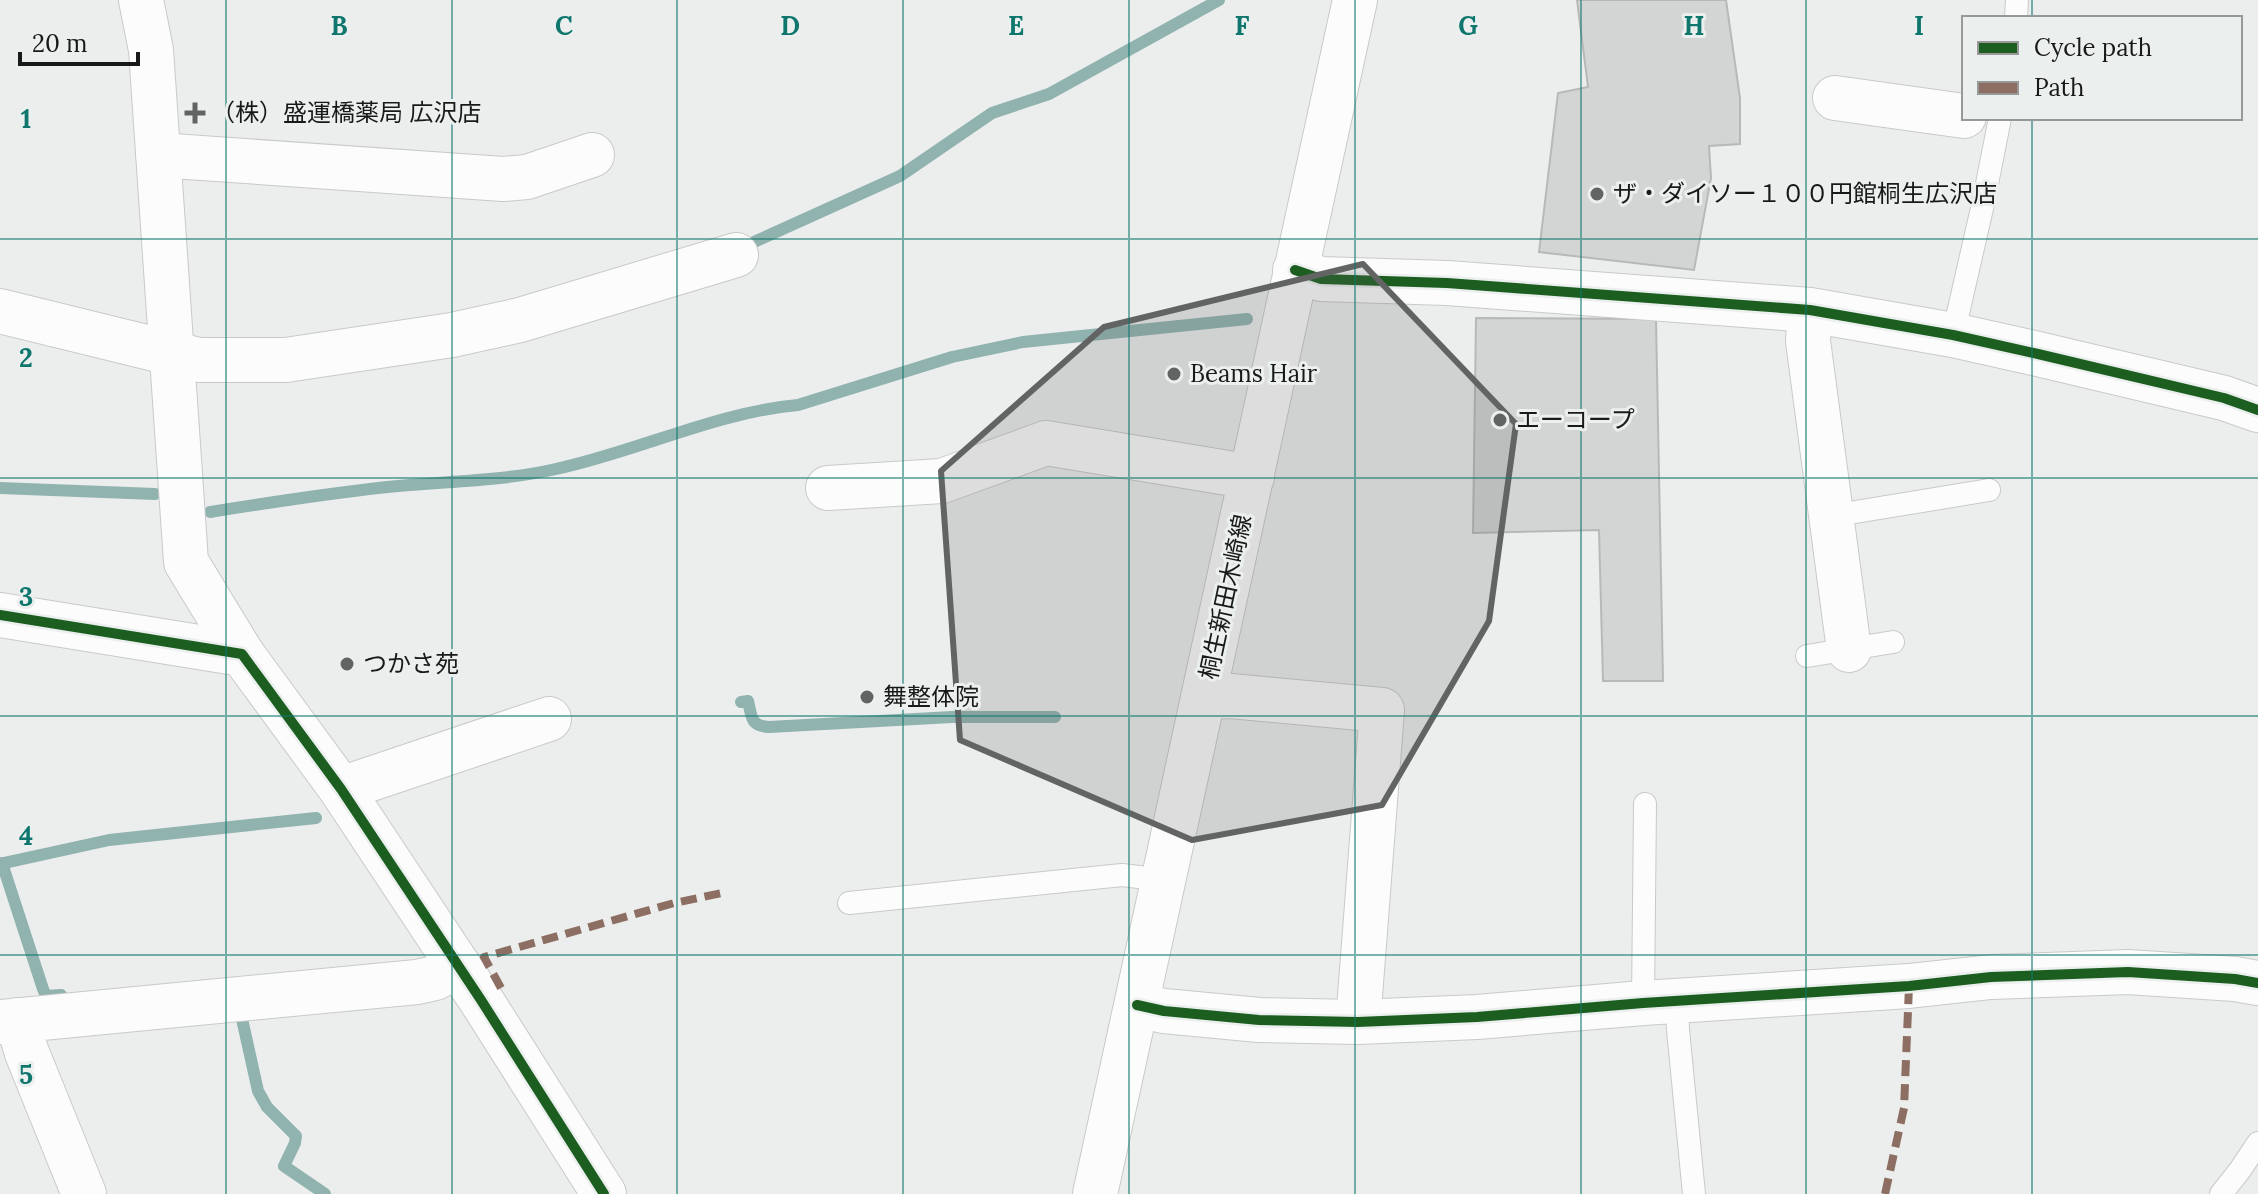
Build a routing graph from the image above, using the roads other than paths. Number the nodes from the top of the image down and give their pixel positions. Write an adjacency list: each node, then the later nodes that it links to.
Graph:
1 (141, 0): 6 (street)
2 (1355, 0): 9 (street, 桐生新田木崎線)
3 (1835, 98): 4 (street)
4 (1962, 115)
5 (1985, 120): 12 (lane)
6 (158, 155): 7 (street); 13 (street)
7 (592, 155)
8 (736, 255): 13 (street)
9 (1295, 270): 10 (street); 15 (street, 桐生新田木崎線)
10 (1810, 310): 12 (street); 18 (street)
11 (0, 311): 13 (street)
12 (1953, 335): 14 (street)
13 (172, 354): 22 (street)
14 (2258, 410)
15 (1252, 477): 16 (street); 23 (street, 桐生新田木崎線)
16 (828, 488)
17 (1989, 490): 18 (lane)
18 (1831, 516): 21 (street)
19 (0, 615): 22 (street)
20 (1893, 642): 21 (lane)
21 (1828, 653)
22 (242, 654): 25 (street)
23 (1204, 697): 27 (street, 桐生新田木崎線); 34 (street)
24 (549, 719): 25 (street)
25 (341, 789): 29 (street)
26 (1645, 804): 31 (lane)
27 (1165, 880): 28 (lane); 32 (street, 桐生新田木崎線)
28 (849, 903)
29 (458, 965): 33 (street); 37 (street)
30 (2258, 983): 31 (street)
31 (1660, 1002): 34 (street); 39 (lane)
32 (1137, 1005): 34 (street); 38 (street, 桐生新田木崎線)
33 (8, 1021): 36 (street)
34 (1358, 1022)
35 (2258, 1143): 40 (lane)
36 (84, 1194)
37 (604, 1194)
38 (1095, 1194)
39 (1694, 1194)
40 (2221, 1194)

